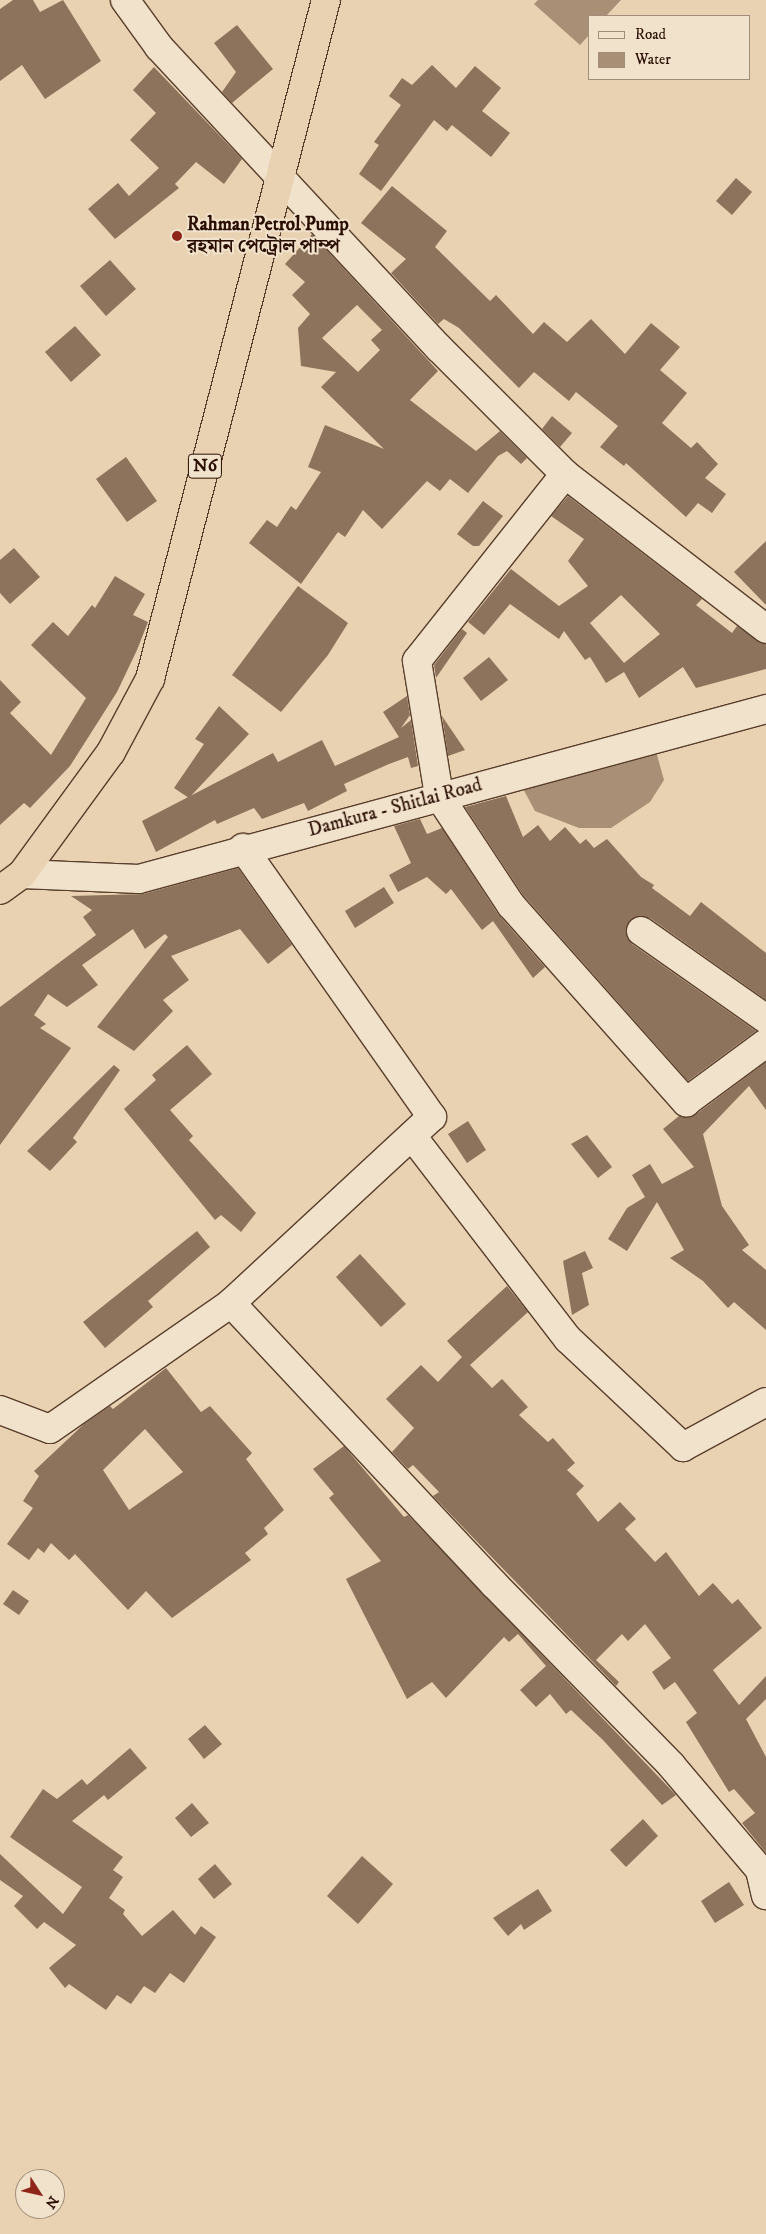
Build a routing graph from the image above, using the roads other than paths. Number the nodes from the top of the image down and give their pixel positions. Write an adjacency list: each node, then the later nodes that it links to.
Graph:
1 (125, 0): 3 (street)
2 (326, 0): 3 (highway, N6)
3 (280, 173): 4 (street); 9 (highway, N6)
4 (565, 474): 5 (street); 7 (street)
5 (766, 629)
6 (766, 709): 7 (street, Damkura - Shitlai Road)
7 (439, 796): 8 (street, Damkura - Shitlai Road); 13 (street)
8 (243, 848): 9 (street, Damkura - Shitlai Road); 14 (street)
9 (22, 874): 10 (highway, N6)
10 (0, 890)
11 (641, 931): 12 (street)
12 (766, 1019)
13 (766, 1043)
14 (412, 1136): 15 (street); 16 (street)
15 (231, 1303): 17 (street); 18 (street)
16 (766, 1402)
17 (0, 1410)
18 (766, 1895)

